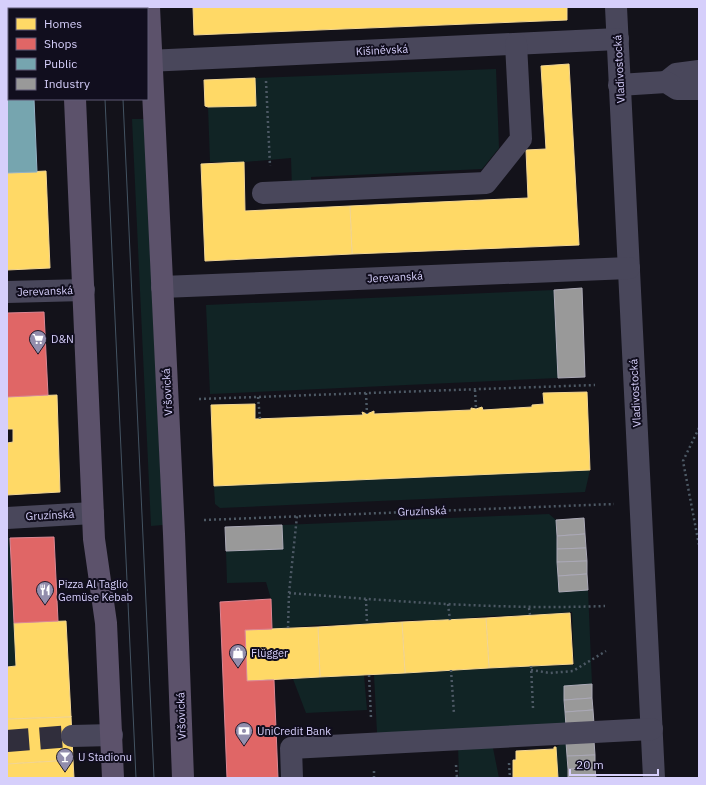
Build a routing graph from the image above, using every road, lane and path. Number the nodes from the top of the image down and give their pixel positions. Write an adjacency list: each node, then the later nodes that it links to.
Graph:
1 (149, 7): 5 (main road, Vršovická)
2 (616, 7): 3 (street, Vladivostocká)
3 (618, 39): 4 (street, Kišiněvská); 9 (street, Vladivostocká)
4 (516, 44): 5 (street, Kišiněvská); 13 (street)
5 (150, 61): 15 (main road, Vršovická)
6 (699, 71): 8 (street)
7 (266, 74): 12 (path)
8 (666, 82): 9 (street); 10 (street)
9 (620, 85): 14 (street, Vladivostocká)
10 (699, 90)
11 (75, 100): 16 (main road)
12 (269, 159)
13 (263, 193)
14 (629, 268): 15 (street, Jerevanská); 27 (street, Vladivostocká)
15 (162, 287): 50 (main road, Vršovická)
16 (84, 290): 17 (street, Jerevanská); 28 (main road)
17 (7, 292)
18 (595, 385): 19 (path)
19 (475, 390): 20 (path); 23 (path)
20 (366, 393): 21 (path); 24 (path)
21 (258, 397): 22 (path); 25 (path)
22 (199, 399)
23 (476, 409)
24 (367, 414)
25 (260, 419)
26 (699, 428): 32 (path)
27 (640, 503): 29 (path, Gruzínská); 45 (street, Vladivostocká)
28 (93, 513): 30 (street, Gruzínská); 46 (main road)
29 (297, 516): 31 (path, Gruzínská); 33 (path)
30 (7, 518)
31 (204, 520)
32 (699, 545)
33 (289, 593): 34 (path); 41 (path)
34 (366, 599): 35 (path); 40 (path)
35 (448, 604): 37 (path); 39 (path)
36 (605, 606): 37 (path)
37 (529, 608): 38 (path)
38 (530, 615)
39 (450, 620)
40 (367, 624)
41 (288, 628)
42 (606, 651): 44 (path)
43 (531, 666): 44 (path)
44 (531, 670): 47 (path)
45 (652, 729): 47 (street); 52 (street, Vladivostocká)
46 (112, 735): 48 (street); 49 (main road)
47 (535, 735): 51 (street)
48 (72, 736)
49 (113, 778)
50 (183, 778)
51 (292, 778)
52 (654, 778)

